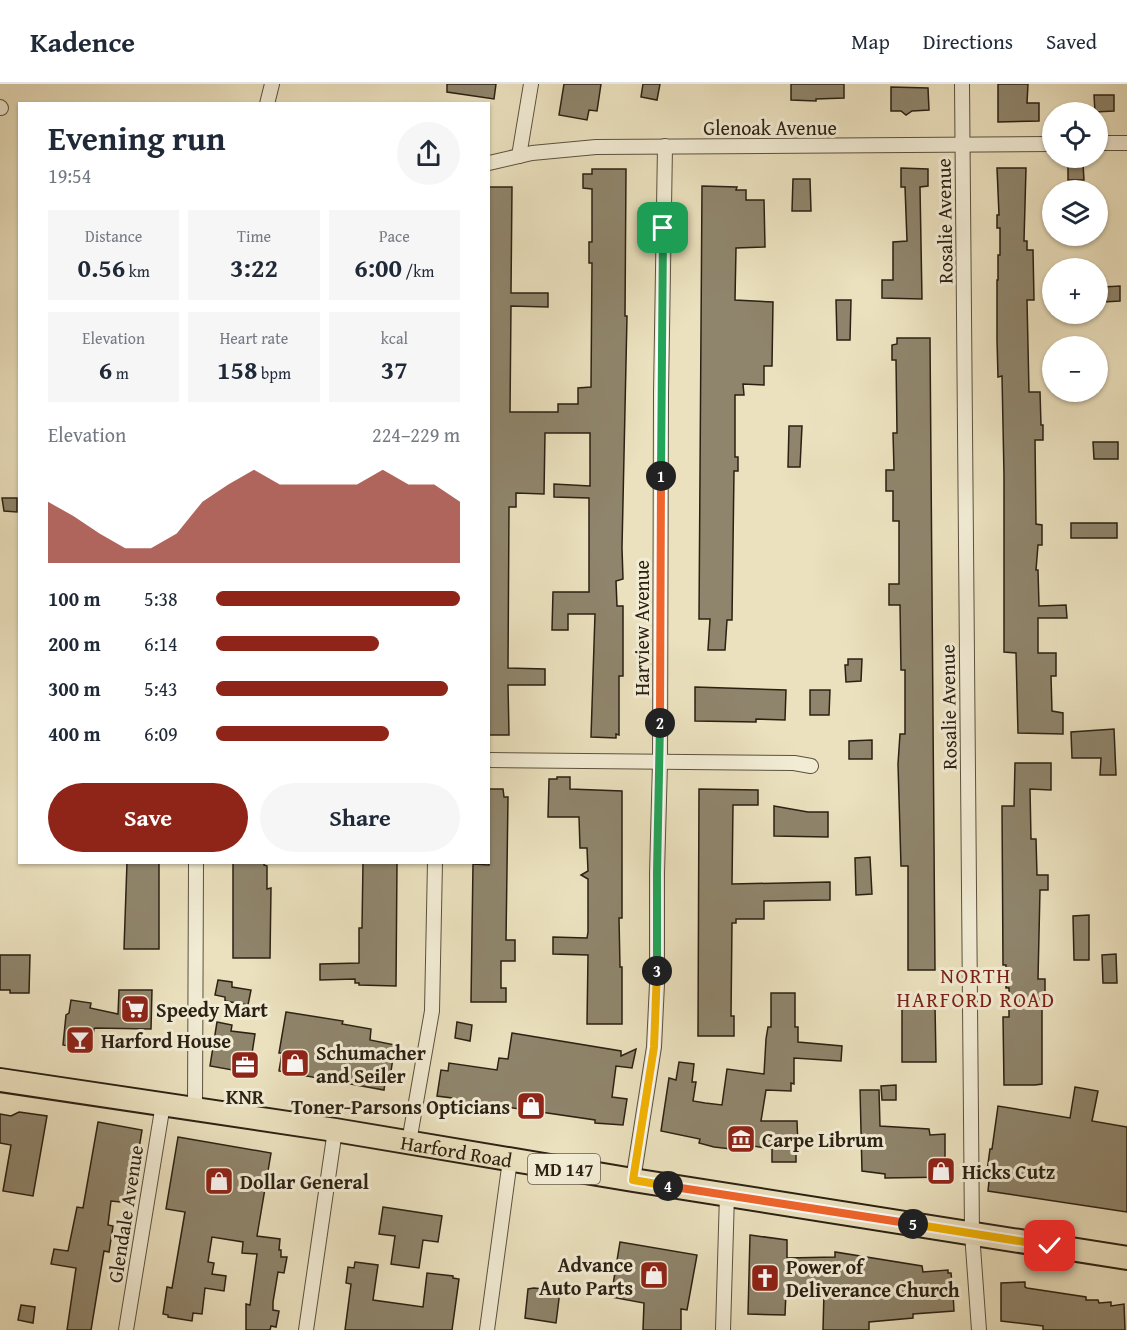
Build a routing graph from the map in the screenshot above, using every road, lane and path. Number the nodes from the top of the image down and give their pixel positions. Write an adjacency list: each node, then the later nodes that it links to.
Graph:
1 (272, 84): 4 (street)
2 (531, 84): 10 (street)
3 (962, 84): 7 (street, Rosalie Avenue)
4 (268, 102)
5 (1108, 143): 6 (street)
6 (1127, 143)
7 (962, 144): 8 (street, Glenoak Avenue); 9 (street, Glenoak Avenue); 25 (street, Rosalie Avenue)
8 (1042, 144)
9 (665, 146): 10 (street, Glenoak Avenue); 13 (street, Harview Avenue)
10 (519, 156): 11 (street, Glenoak Avenue)
11 (490, 163)
12 (490, 760): 13 (street)
13 (660, 763): 14 (street); 23 (street, Harview Avenue)
14 (811, 766)
15 (196, 864): 19 (street)
16 (435, 864): 21 (street)
17 (0, 1080): 18 (main road, Harford Road / MD 147)
18 (163, 1104): 19 (main road, Harford Road / MD 147); 27 (street, Glendale Avenue)
19 (195, 1108): 20 (main road, Harford Road / MD 147)
20 (335, 1130): 21 (main road, Harford Road / MD 147); 28 (street)
21 (409, 1142): 22 (main road, Harford Road / MD 147)
22 (510, 1160): 23 (main road, Harford Road / MD 147); 29 (street)
23 (633, 1180): 24 (main road, Harford Road / MD 147)
24 (727, 1195): 25 (main road, Harford Road / MD 147); 30 (street)
25 (972, 1233): 26 (main road, Harford Road / MD 147); 31 (street, Rosalie Avenue)
26 (1127, 1258)
27 (126, 1330)
28 (306, 1330)
29 (487, 1330)
30 (723, 1330)
31 (979, 1330)

